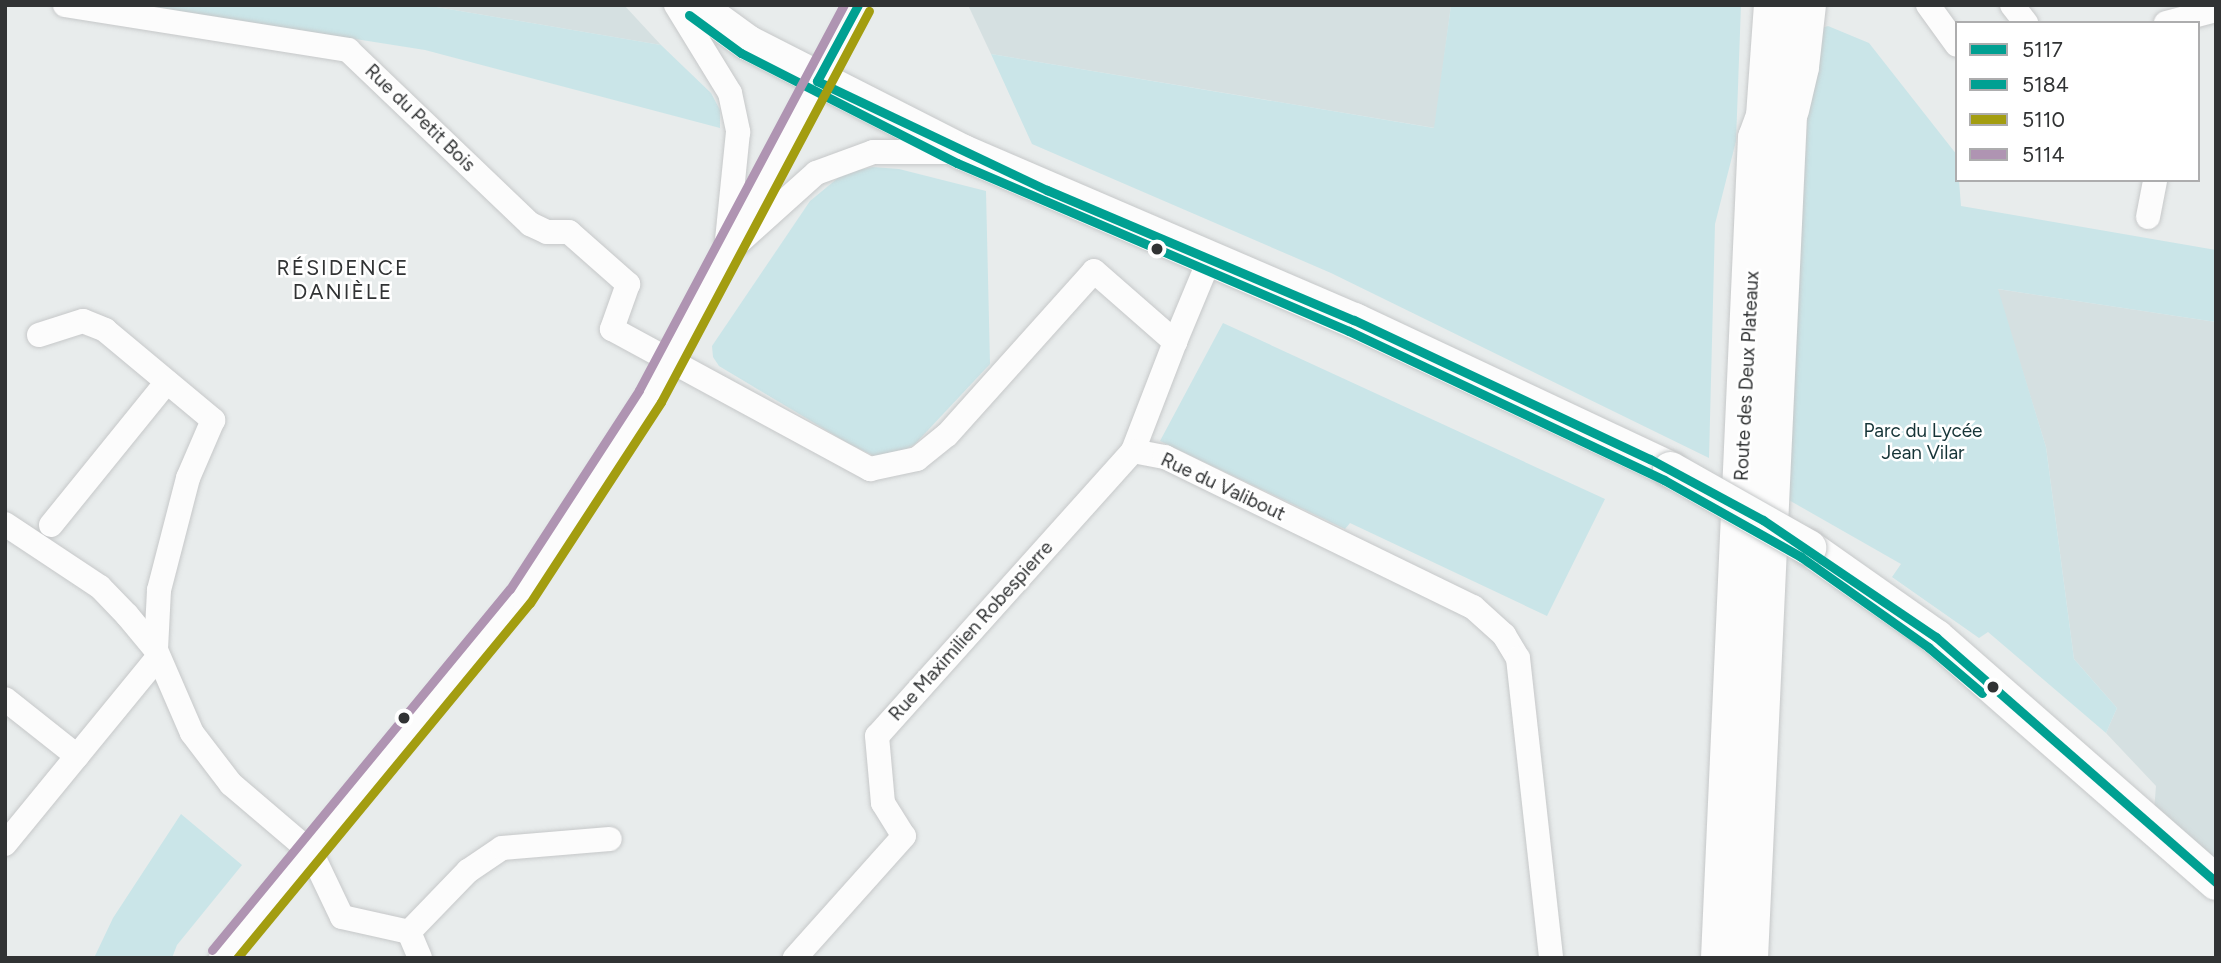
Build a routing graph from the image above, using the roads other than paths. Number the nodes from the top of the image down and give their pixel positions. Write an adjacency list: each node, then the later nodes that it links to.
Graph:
1 (65, 5): 25 (street, Rue du Petit Bois)
2 (676, 5): 21 (street)
3 (696, 5): 15 (street)
4 (858, 5): 15 (street)
5 (1756, 5): 17 (main road)
6 (1773, 5): 17 (main road, Route des Deux Plateaux)
7 (1787, 5): 16 (main road, Route des Deux Plateaux)
8 (1807, 5): 16 (main road)
9 (1928, 5): 14 (street)
10 (2012, 5): 12 (street)
11 (2216, 10): 13 (street)
12 (2024, 21)
13 (2174, 21)
14 (1955, 42)
15 (817, 81): 18 (street); 21 (street)
16 (1788, 115): 45 (main road, Route des Deux Plateaux)
17 (1758, 138): 44 (main road, Route des Deux Plateaux)
18 (963, 152): 21 (street); 22 (street)
19 (2155, 182): 20 (street)
20 (2148, 217)
21 (725, 256): 25 (street)
22 (1210, 258): 24 (street); 38 (street, bridge)
23 (39, 335): 26 (street)
24 (1175, 342): 25 (street); 27 (street)
25 (669, 358): 37 (street)
26 (167, 382): 29 (street); 30 (street)
27 (1133, 451): 42 (street, Rue Maximilien Robespierre); 43 (street, Rue du Valibout)
28 (5, 524): 31 (street)
29 (51, 525)
30 (159, 590): 31 (street); 32 (street)
31 (127, 615): 32 (street)
32 (157, 654): 34 (street); 37 (street)
33 (5, 699): 34 (street)
34 (77, 757): 36 (street)
35 (610, 839): 39 (street)
36 (5, 844)
37 (311, 852): 39 (street); 40 (street)
38 (2216, 882)
39 (410, 933): 41 (street)
40 (221, 958)
41 (420, 958)
42 (795, 958)
43 (1551, 958)
44 (1720, 958)
45 (1749, 958)

